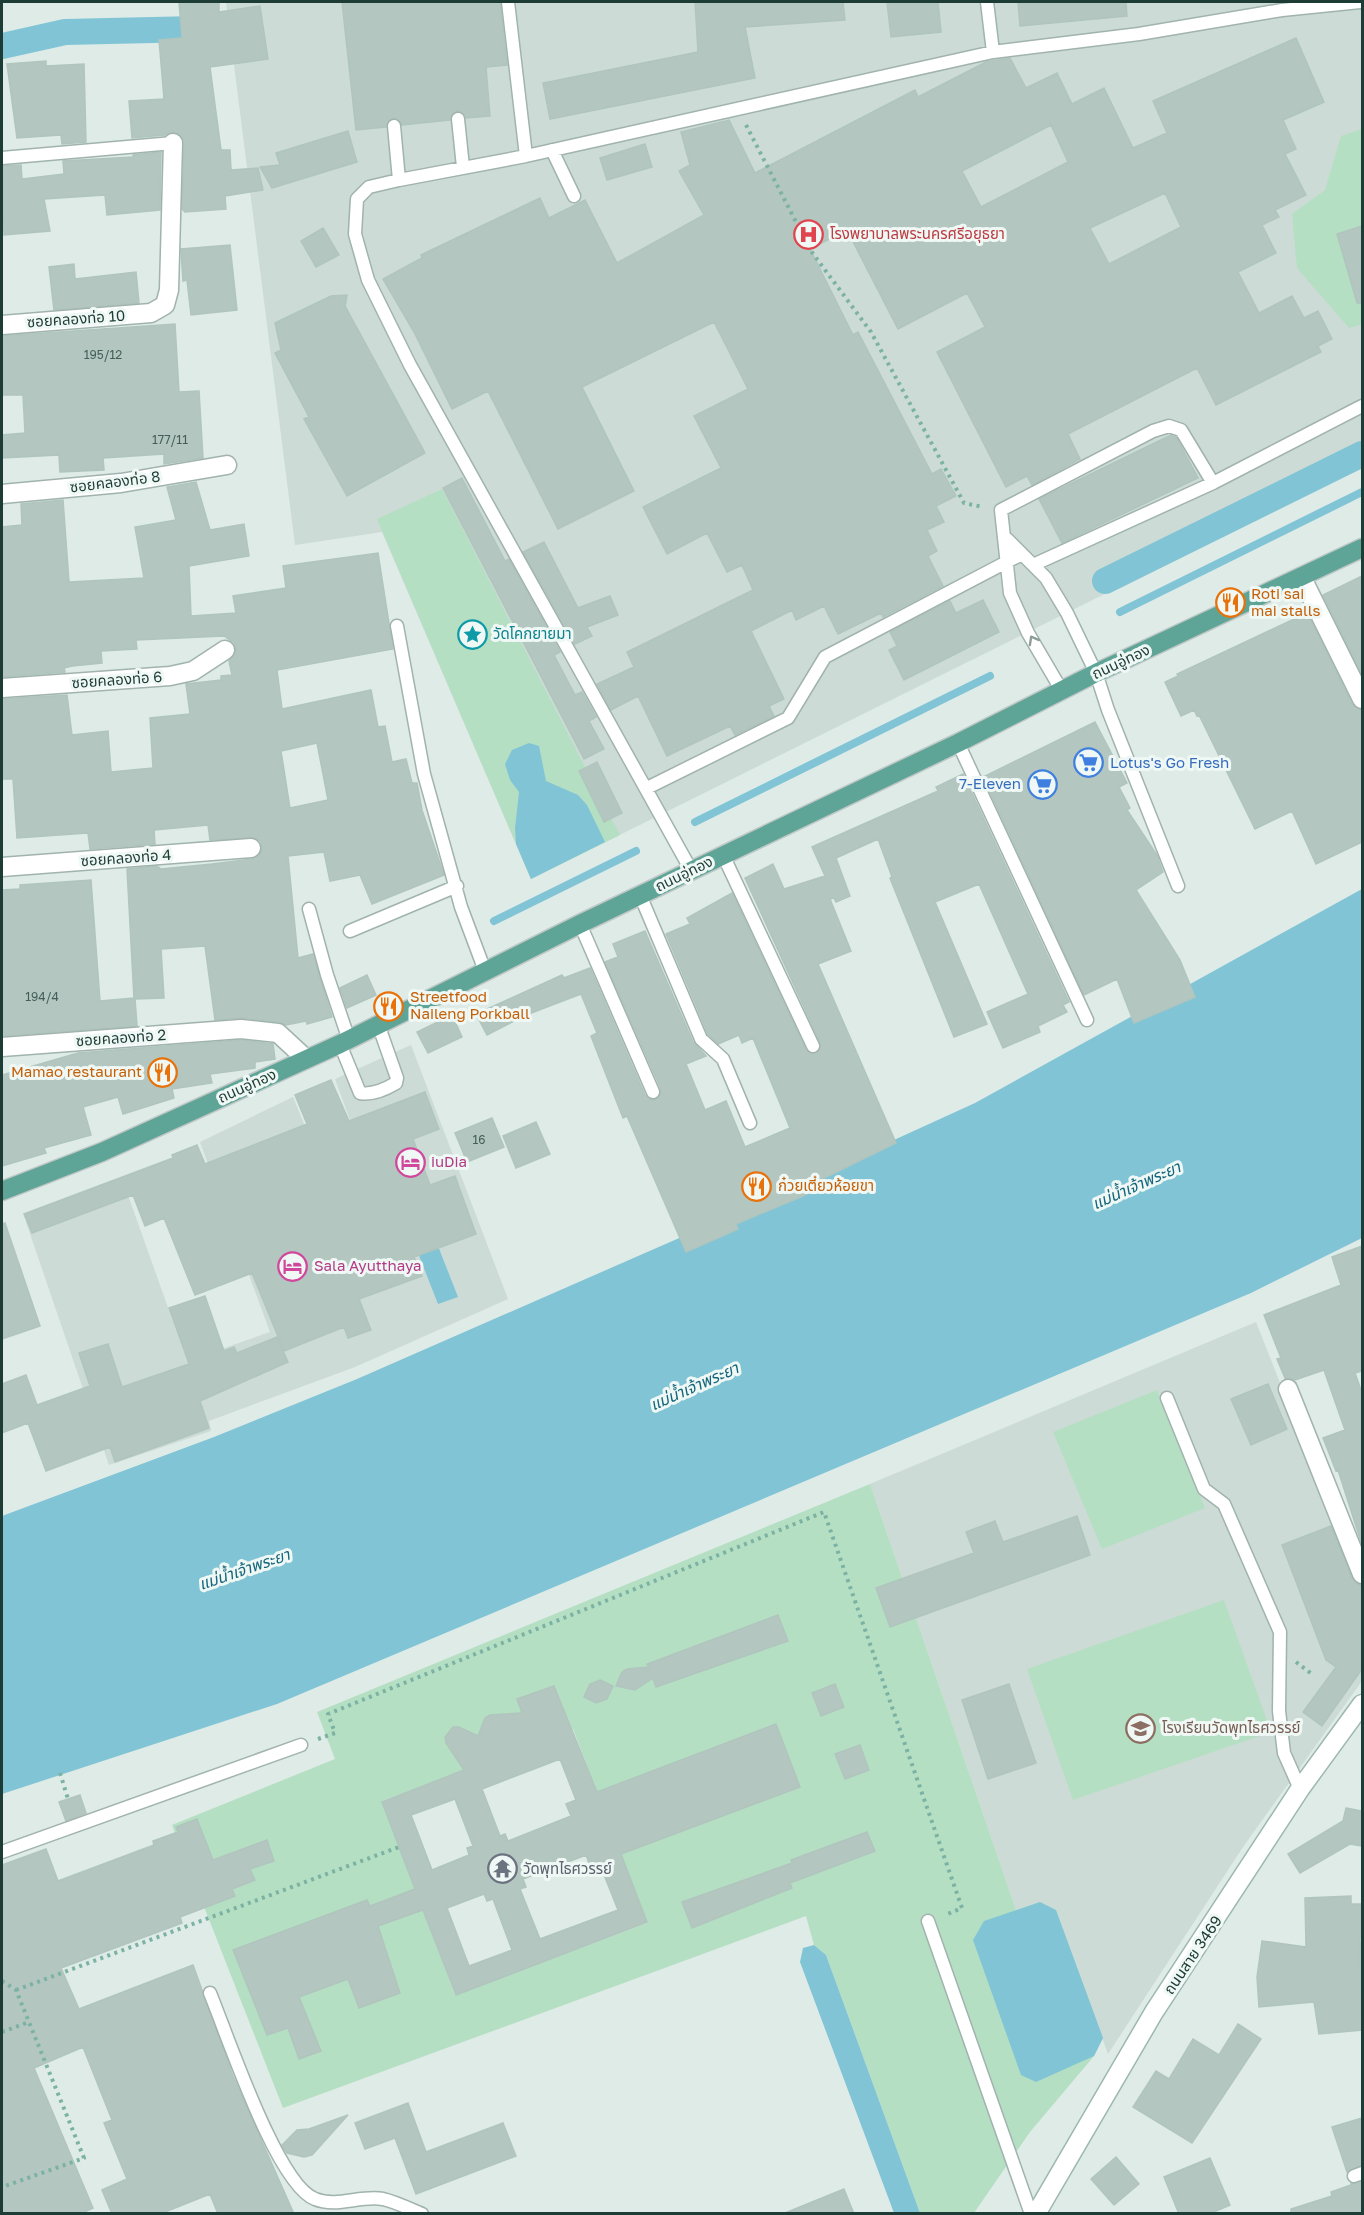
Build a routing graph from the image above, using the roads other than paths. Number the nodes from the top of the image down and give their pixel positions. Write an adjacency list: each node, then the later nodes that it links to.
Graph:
1 (508, 2): 10 (lane)
2 (987, 2): 5 (lane)
3 (1360, 2): 4 (lane)
4 (1281, 6): 5 (lane)
5 (993, 52): 9 (lane)
6 (458, 119): 12 (lane)
7 (394, 126): 13 (lane)
8 (173, 143): 11 (lane); 15 (street, ซอยคลองท่อ 10)
9 (552, 150): 10 (lane); 14 (lane)
10 (526, 156): 12 (lane)
11 (2, 158)
12 (463, 167): 13 (lane)
13 (399, 180): 33 (lane)
14 (574, 196)
15 (2, 325)
16 (1362, 406): 18 (lane)
17 (227, 465): 19 (street, ซอยคลองท่อ 8)
18 (1213, 483): 20 (lane); 24 (lane)
19 (2, 494)
20 (1005, 537): 22 (lane); 23 (lane)
21 (1362, 548): 25 (main road, ถนนอู่ทอง)
22 (1022, 554): 23 (lane); 24 (lane)
23 (1005, 564): 30 (lane, one-way to 23); 33 (lane)
24 (1033, 565): 28 (lane)
25 (1302, 578): 28 (main road, ถนนอู่ทอง); 31 (street)
26 (397, 626): 38 (lane)
27 (225, 650): 29 (street, ซอยคลองท่อ 6)
28 (1096, 673): 30 (main road, ถนนอู่ทอง); 39 (lane)
29 (2, 688)
30 (1062, 691): 32 (main road, ถนนอู่ทอง)
31 (1362, 699)
32 (958, 743): 35 (main road, ถนนอู่ทอง); 45 (lane)
33 (647, 788): 37 (lane)
34 (251, 848): 36 (street, ซอยคลองท่อ 4)
35 (723, 855): 37 (main road, ถนนอู่ทอง); 48 (lane)
36 (2, 867)
37 (691, 870): 40 (main road, ถนนอู่ทอง)
38 (457, 886): 43 (lane); 44 (lane)
39 (1178, 886)
40 (640, 895): 42 (main road, ถนนอู่ทอง); 52 (lane)
41 (309, 909): 47 (lane)
42 (580, 924): 44 (main road, ถนนอู่ทอง); 51 (lane)
43 (350, 931)
44 (485, 971): 46 (main road, ถนนอู่ทอง)
45 (1087, 1020)
46 (378, 1024): 47 (main road, ถนนอู่ทอง); 47 (lane)
47 (345, 1042): 50 (main road, ถนนอู่ทอง)
48 (813, 1046)
49 (2, 1047): 50 (street, ซอยคลองท่อ 2)
50 (306, 1059): 53 (main road, ถนนอู่ทอง)
51 (653, 1092)
52 (750, 1123)
53 (2, 1191)
54 (1288, 1389): 56 (street)
55 (1167, 1398): 59 (lane)
56 (1362, 1574)
57 (1362, 1704): 59 (street, ถนนสาย 3469)
58 (301, 1745): 60 (lane)
59 (1300, 1789): 65 (street, ถนนสาย 3469)
60 (2, 1852)
61 (928, 1921): 64 (lane)
62 (210, 1993): 63 (lane)
63 (422, 2214)
64 (1031, 2214)
65 (1036, 2214)

